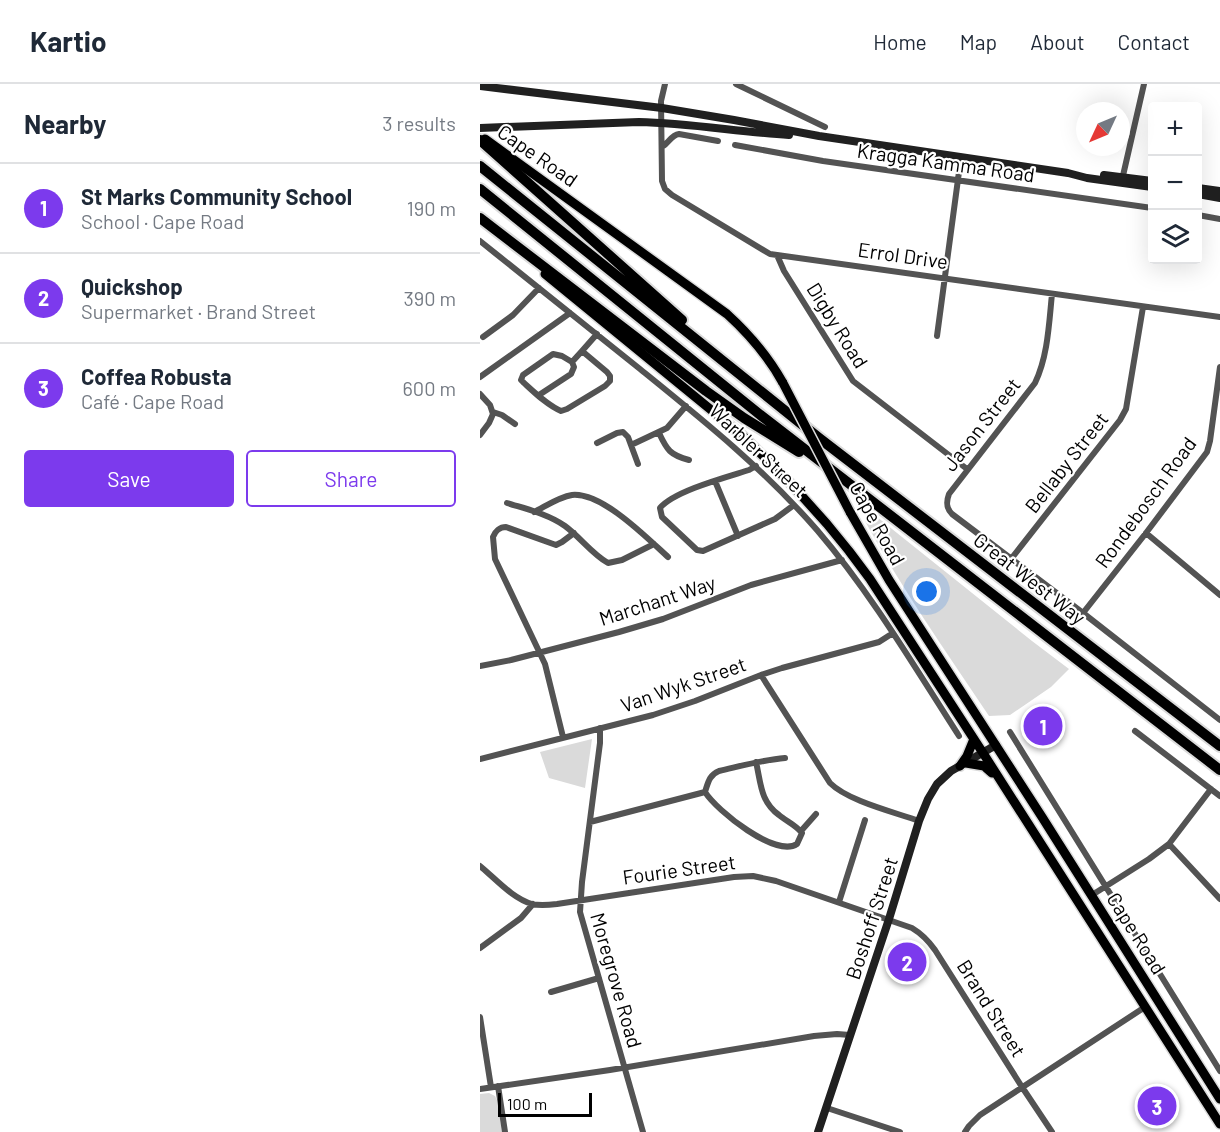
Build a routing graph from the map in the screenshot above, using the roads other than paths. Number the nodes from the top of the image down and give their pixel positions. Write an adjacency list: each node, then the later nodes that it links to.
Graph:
1 (664, 84): 5 (street, Errol Drive)
2 (736, 84): 7 (street)
3 (1144, 84): 17 (street)
4 (480, 86): 5 (main road, Kragga Kamma Road)
5 (662, 108): 6 (street, Errol Drive); 9 (main road, Kragga Kamma Road)
6 (662, 122): 8 (main road, Kragga Kamma Road); 9 (main road, Kragga Kamma Road); 13 (street, Errol Drive)
7 (825, 127)
8 (480, 128)
9 (819, 136): 14 (main road, Kragga Kamma Road)
10 (480, 138): 51 (highway); 84 (main road, Cape Road, bridge)
11 (718, 141): 13 (street)
12 (735, 145): 16 (street, Kragga Kamma Road)
13 (662, 147): 30 (street, Errol Drive)
14 (962, 157): 16 (street); 17 (main road, Kragga Kamma Road)
15 (480, 166): 51 (highway)
16 (958, 180): 25 (street, Kragga Kamma Road); 31 (street)
17 (1122, 180): 18 (main road, Kragga Kamma Road); 19 (main road, Kragga Kamma Road)
18 (1148, 181)
19 (1148, 186)
20 (480, 189): 59 (highway)
21 (1202, 189): 22 (main road)
22 (1220, 191)
23 (1202, 195): 24 (main road)
24 (1220, 198)
25 (1148, 207)
26 (1202, 216): 27 (street)
27 (1220, 219)
28 (480, 220): 59 (highway); 83 (main road, Cape Road)
29 (480, 241): 32 (street, Warbler Street)
30 (777, 255): 31 (street, Errol Drive); 57 (street, Digby Road)
31 (944, 277): 33 (street, Errol Drive); 38 (street)
32 (539, 288): 35 (street, Warbler Street); 39 (street)
33 (1052, 294): 34 (street, Errol Drive); 57 (street, Jason Street)
34 (1143, 307): 36 (street, Errol Drive); 69 (street, Bellaby Street)
35 (570, 313): 37 (street, Warbler Street); 43 (street)
36 (1220, 317)
37 (597, 334): 40 (street); 46 (street, Warbler Street)
38 (937, 336)
39 (483, 337)
40 (582, 351): 41 (street); 45 (street)
41 (572, 362): 45 (street); 45 (street)
42 (1220, 367): 65 (street, Rondebosch Road)
43 (480, 377)
44 (480, 394): 47 (street)
45 (539, 395)
46 (686, 406): 49 (street); 56 (street, Warbler Street)
47 (493, 412): 48 (street); 50 (street)
48 (515, 424)
49 (659, 433): 53 (street); 54 (street)
50 (480, 435)
51 (819, 438): 85 (highway, Great West Way)
52 (597, 443): 53 (street)
53 (631, 445): 55 (street)
54 (689, 460)
55 (638, 464)
56 (756, 466): 58 (street); 62 (street, Warbler Street)
57 (967, 469): 61 (street, Jason Street)
58 (715, 481): 66 (street); 66 (street)
59 (854, 488): 91 (highway, Great West Way)
60 (507, 503): 63 (street)
61 (947, 504): 69 (street, Great West Way)
62 (794, 505): 66 (street); 70 (street, Warbler Street)
63 (534, 512): 64 (street); 67 (street)
64 (574, 533): 67 (street); 74 (street)
65 (1146, 533): 71 (street); 72 (street, Rondebosch Road)
66 (738, 536)
67 (654, 544): 68 (street)
68 (668, 557)
69 (1011, 559): 72 (street, Great West Way)
70 (842, 560): 73 (street, Warbler Street); 74 (street, Marchant Way)
71 (1220, 595)
72 (1083, 613): 77 (street, Great West Way)
73 (893, 633): 76 (street, Van Wyk Street); 81 (street, Warbler Street)
74 (540, 652): 75 (street, Marchant Way); 82 (street)
75 (480, 666)
76 (761, 675): 78 (street, Van Wyk Street); 98 (street)
77 (1220, 720)
78 (600, 728): 82 (street, Van Wyk Street); 99 (street, Moregrove Road)
79 (1135, 731): 93 (street)
80 (1010, 732): 103 (street, Cape Road)
81 (959, 736)
82 (563, 737): 88 (street, Van Wyk Street)
83 (974, 739): 86 (main road, Cape Road); 90 (main road)
84 (996, 745): 86 (main road, Boshoff Street); 104 (main road, Cape Road)
85 (1220, 746)
86 (983, 753): 90 (main road, Boshoff Street); 92 (main road, Cape Road)
87 (785, 758): 89 (street)
88 (480, 759)
89 (756, 762): 94 (street); 100 (street)
90 (963, 764): 92 (main road); 98 (main road, Boshoff Street)
91 (1220, 770)
92 (999, 778): 113 (main road, Cape Road)
93 (1211, 789): 95 (street); 101 (street)
94 (705, 792): 99 (street); 100 (street)
95 (1220, 796)
96 (816, 814): 100 (street)
97 (865, 820): 107 (street)
98 (919, 820): 109 (main road, Boshoff Street)
99 (590, 822): 106 (street, Moregrove Road)
100 (801, 831)
101 (1169, 844): 103 (street); 105 (street)
102 (480, 866): 108 (street)
103 (1106, 886): 104 (street); 117 (street, Cape Road)
104 (1092, 895): 121 (main road, Cape Road)
105 (1220, 899)
106 (579, 901): 107 (street, Fourie Street); 108 (street, Fourie Street); 111 (street, Moregrove Road)
107 (839, 902): 109 (street, Fourie Street)
108 (533, 904): 110 (street)
109 (889, 919): 115 (main road, Boshoff Street); 119 (street, Brand Street)
110 (480, 948)
111 (598, 978): 112 (street); 116 (street, Moregrove Road)
112 (551, 992)
113 (1145, 1006): 119 (street); 123 (main road, Cape Road)
114 (480, 1017): 118 (street)
115 (850, 1035): 116 (street); 122 (main road, Boshoff Street)
116 (625, 1067): 118 (street); 125 (street, Moregrove Road)
117 (1220, 1071)
118 (495, 1087): 120 (street); 124 (street)
119 (1022, 1087): 128 (street); 129 (street, Brand Street)
120 (480, 1089)
121 (1220, 1099)
122 (827, 1108): 126 (main road, Boshoff Street); 127 (street)
123 (1220, 1124)
124 (505, 1132)
125 (643, 1132)
126 (818, 1132)
127 (900, 1132)
128 (965, 1132)
129 (1052, 1132)

